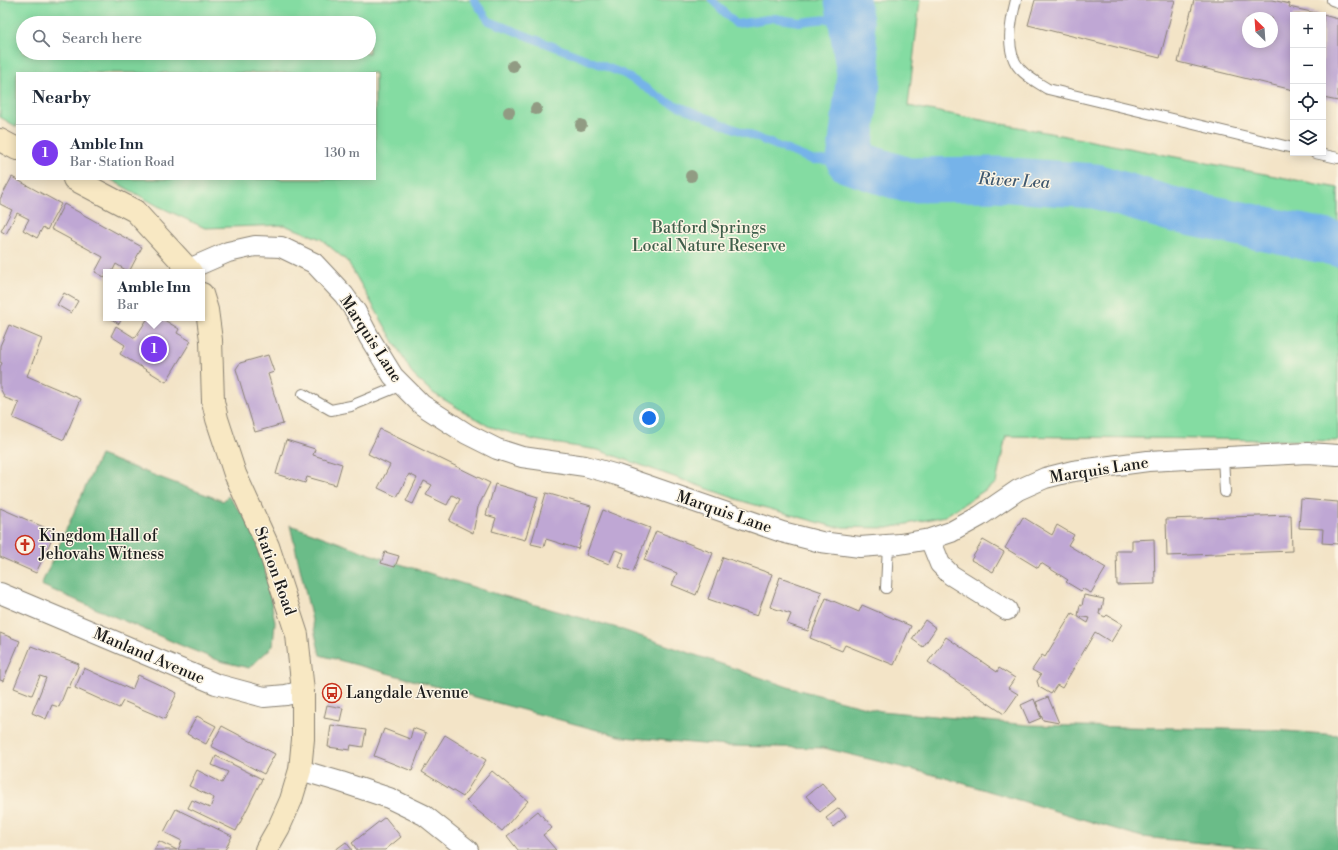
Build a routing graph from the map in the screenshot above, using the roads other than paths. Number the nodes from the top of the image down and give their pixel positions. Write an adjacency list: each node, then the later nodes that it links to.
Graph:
1 (1016, 0): 5 (lane)
2 (1332, 0): 3 (lane)
3 (1338, 2)
4 (0, 140): 6 (main road)
5 (1290, 147)
6 (16, 148)
7 (1326, 155): 8 (lane)
8 (1338, 158)
9 (76, 180): 10 (main road)
10 (189, 269)
11 (192, 269): 13 (street, Marquis Lane)
12 (205, 304): 23 (main road, Station Road)
13 (402, 385): 14 (lane); 19 (street, Marquis Lane)
14 (303, 394)
15 (1338, 455): 16 (street, Marquis Lane)
16 (1223, 458): 17 (lane); 18 (street, Marquis Lane)
17 (1225, 492)
18 (930, 539): 19 (street, Marquis Lane); 22 (street)
19 (888, 545): 20 (lane)
20 (886, 588)
21 (0, 593): 23 (street, Manland Avenue)
22 (1007, 610)
23 (303, 691): 24 (main road, Station Road)
24 (300, 770): 25 (main road, Station Road); 26 (street)
25 (266, 850)
26 (468, 850)

